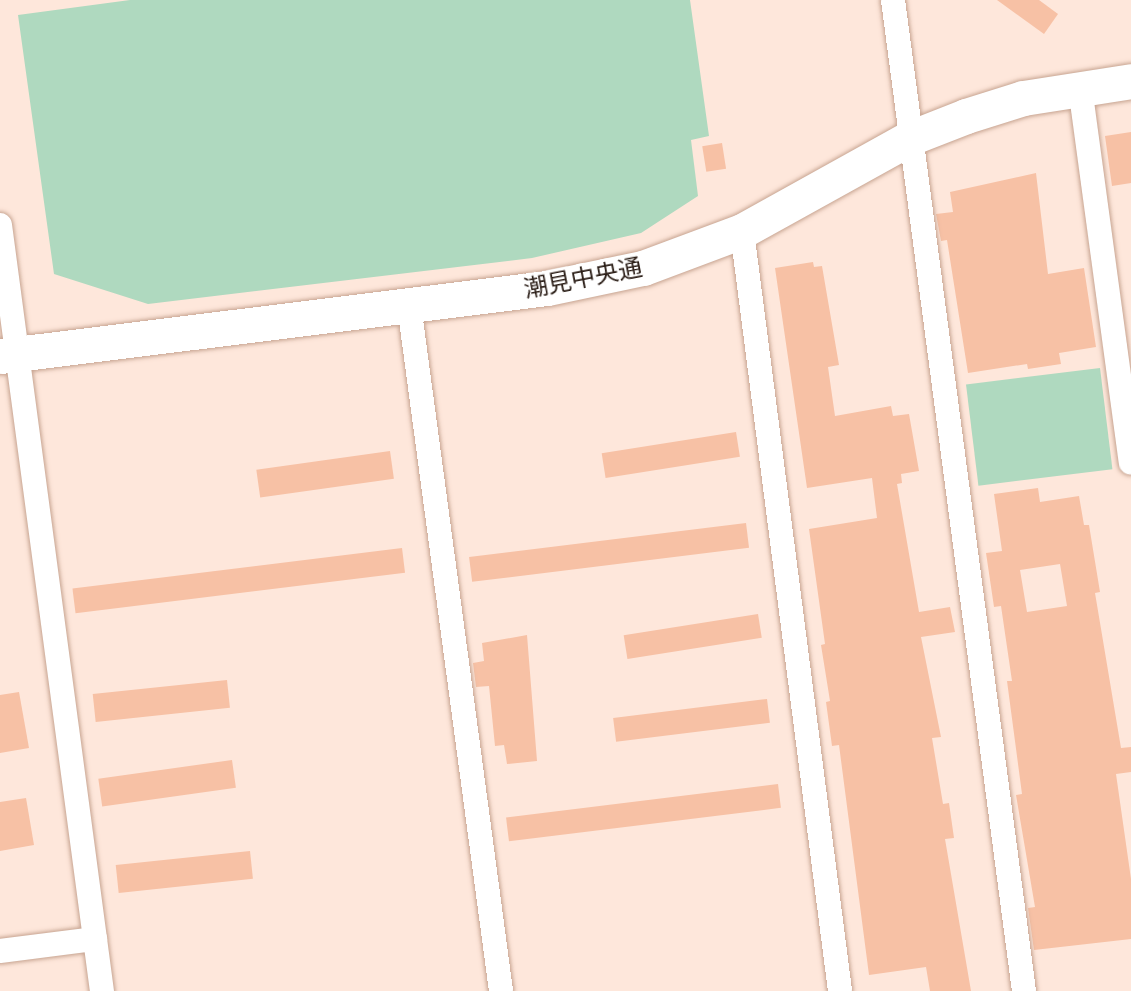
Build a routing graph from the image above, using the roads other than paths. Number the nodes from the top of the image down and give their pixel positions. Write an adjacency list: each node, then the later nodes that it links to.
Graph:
1 (893, 0): 4 (street)
2 (1131, 81): 3 (street, 潮見中央通)
3 (1080, 87): 4 (street, 潮見中央通); 9 (street)
4 (911, 138): 6 (street, 潮見中央通); 15 (street)
5 (0, 225): 8 (street)
6 (742, 231): 7 (street, 潮見中央通); 14 (street)
7 (409, 304): 8 (street, 潮見中央通); 13 (street)
8 (9, 355): 10 (street)
9 (1131, 463)
10 (95, 939): 11 (street); 12 (street)
11 (0, 951)
12 (102, 991)
13 (500, 991)
14 (840, 991)
15 (1024, 991)

